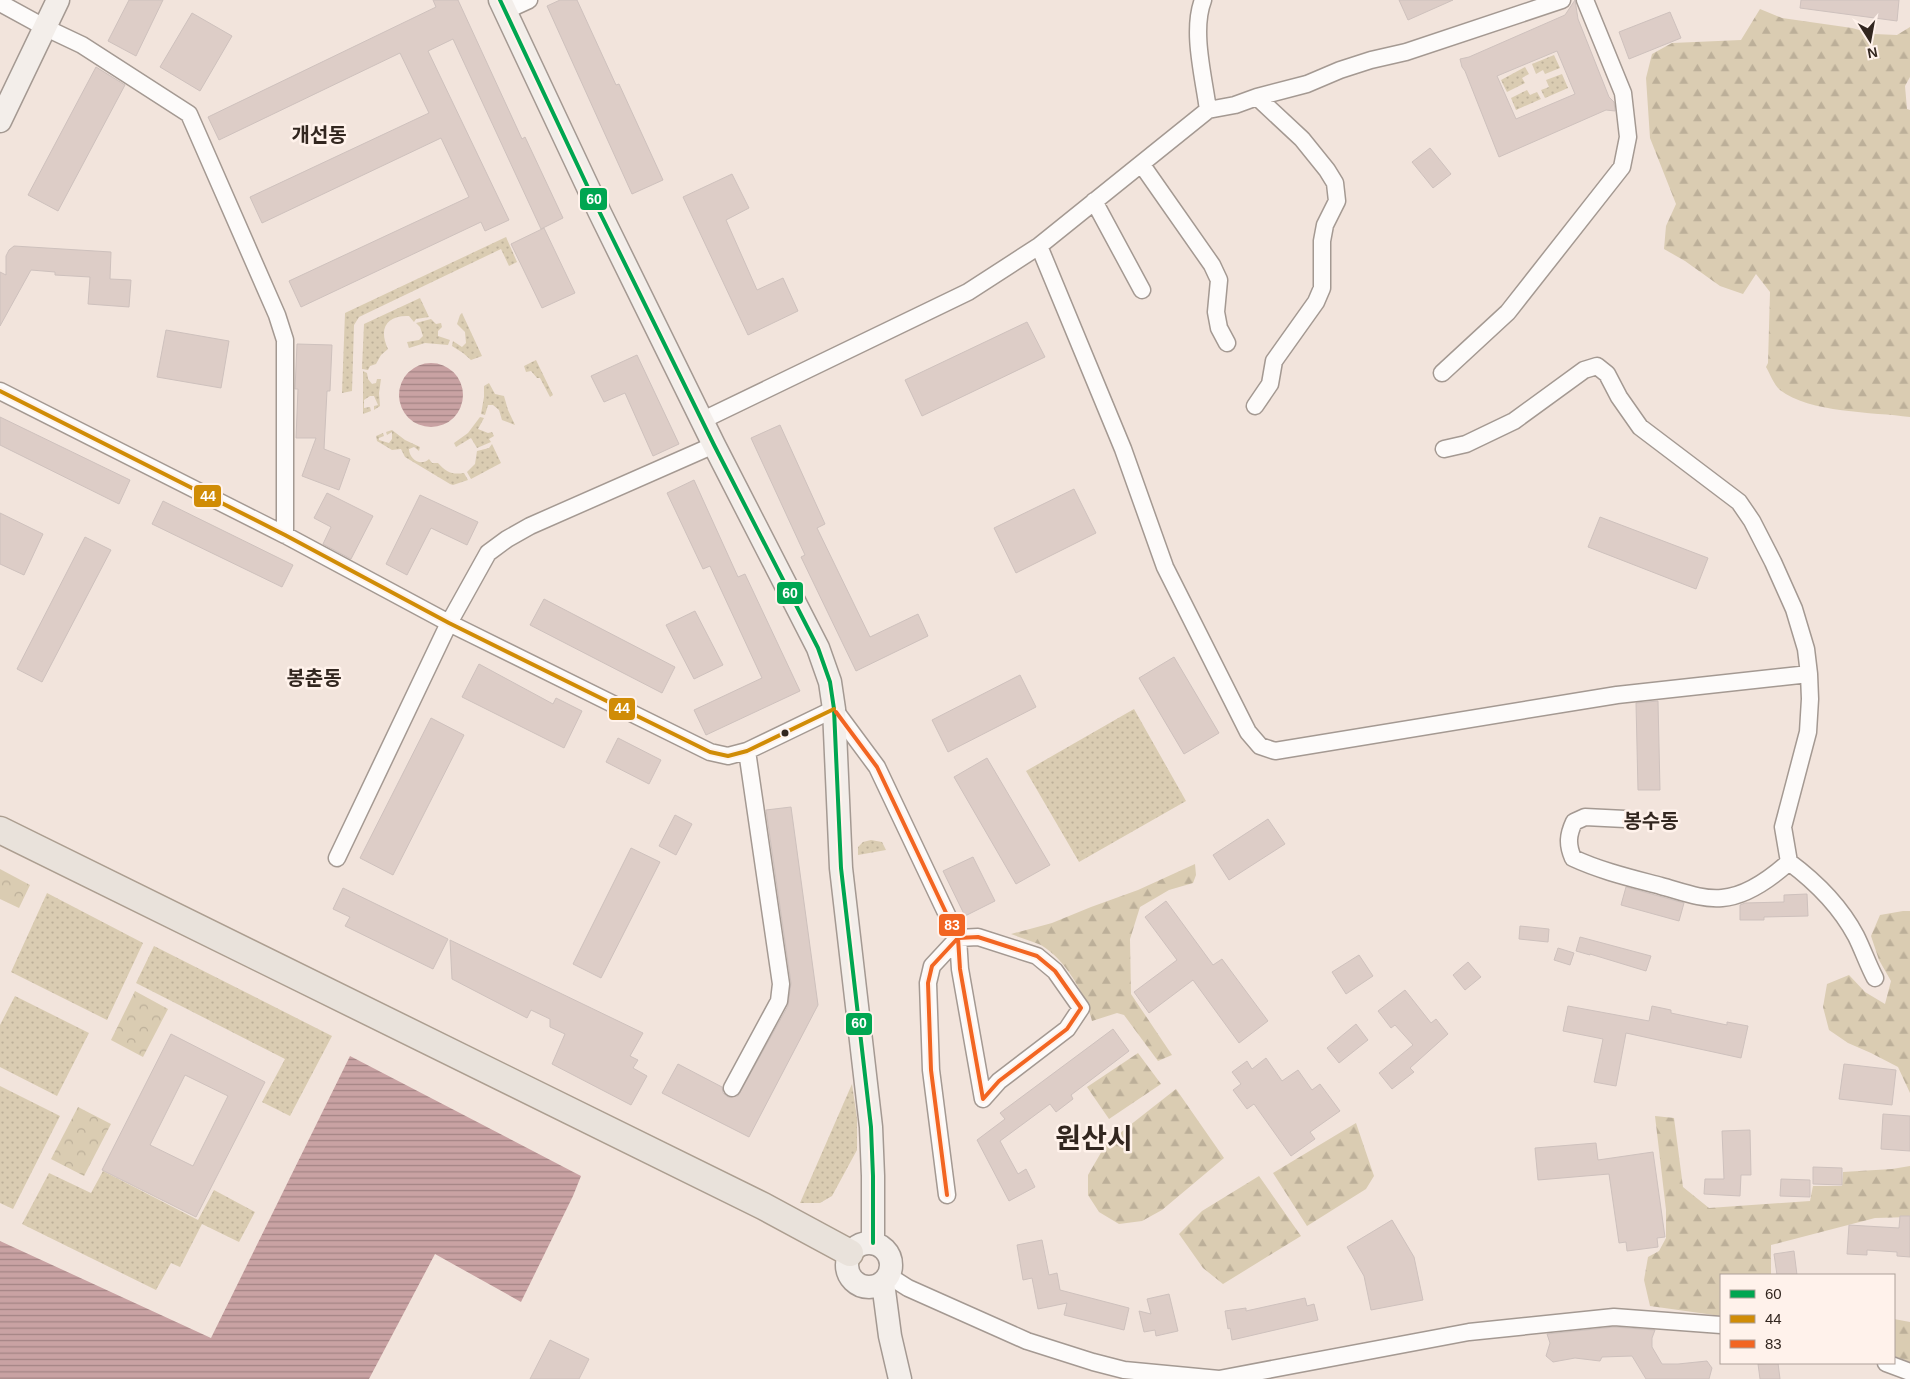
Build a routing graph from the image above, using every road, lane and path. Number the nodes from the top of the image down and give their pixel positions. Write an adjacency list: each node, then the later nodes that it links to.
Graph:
1 (58, 0): 8 (main road)
2 (529, 0): 7 (street)
3 (1203, 0): 10 (street)
4 (1562, 0): 9 (street)
5 (1585, 0): 17 (street)
6 (0, 3): 8 (street)
7 (503, 6): 20 (main road)
8 (44, 27): 11 (main road); 23 (street)
9 (1257, 96): 10 (street); 19 (street)
10 (1208, 110): 12 (street)
11 (0, 121)
12 (1142, 165): 13 (street); 16 (street)
13 (1094, 201): 14 (street); 15 (street)
14 (1039, 246): 20 (street); 25 (street)
15 (1142, 290)
16 (1227, 343)
17 (1442, 373)
18 (0, 391): 23 (street)
19 (1254, 406)
20 (703, 420): 21 (main road)
21 (714, 445): 24 (street); 26 (main road)
22 (1444, 449): 25 (street)
23 (284, 535): 24 (street)
24 (449, 623): 27 (street); 30 (street)
25 (1809, 674): 31 (street)
26 (834, 709): 27 (street); 32 (street); 36 (main road)
27 (747, 751): 34 (street)
28 (1625, 819): 31 (street)
29 (0, 830): 36 (main road)
30 (337, 858)
31 (1789, 862): 33 (street)
32 (958, 938): 32 (street); 35 (street)
33 (1875, 978)
34 (732, 1088)
35 (947, 1195)
36 (861, 1248): 37 (main road); 37 (main road)
37 (886, 1279): 38 (street); 41 (main road)
38 (1720, 1325)
39 (1889, 1364): 40 (street)
40 (1910, 1372)
41 (900, 1379)

